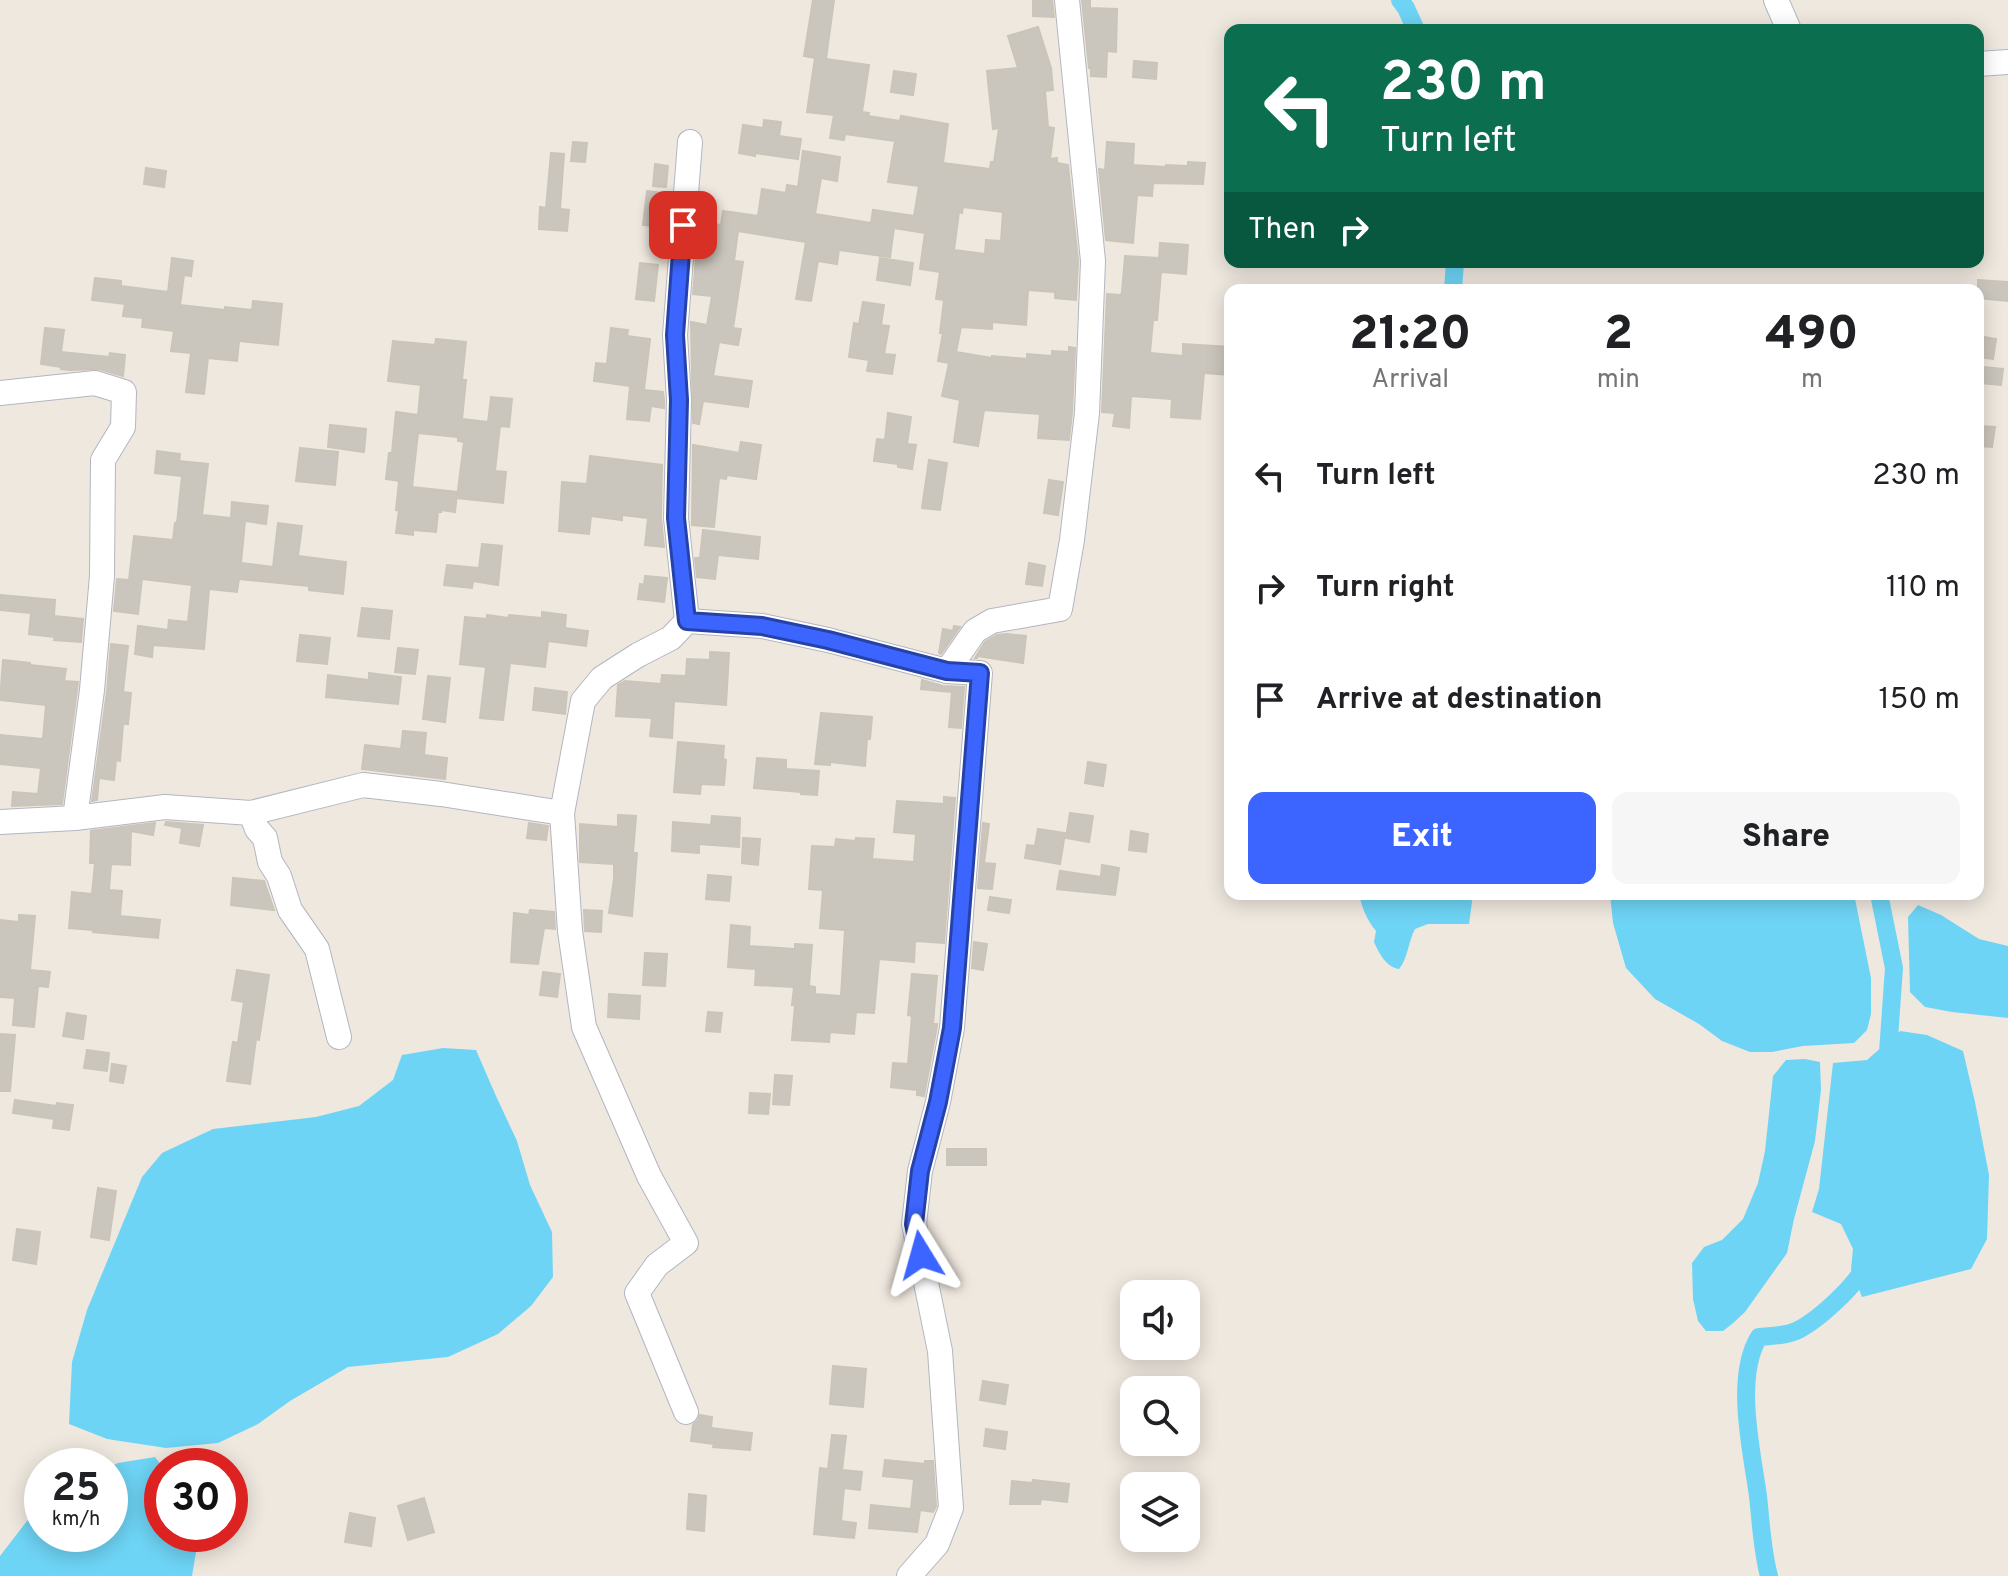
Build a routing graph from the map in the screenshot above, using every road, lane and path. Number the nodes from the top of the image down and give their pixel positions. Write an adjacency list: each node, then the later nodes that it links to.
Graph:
1 (1067, 0): 9 (street)
2 (1776, 0): 3 (street)
3 (1786, 24)
4 (2008, 62): 5 (street)
5 (1984, 64)
6 (690, 142): 8 (street)
7 (0, 393): 12 (street)
8 (687, 621): 9 (street); 11 (street)
9 (947, 671): 16 (street)
10 (251, 813): 11 (street); 12 (street); 14 (street)
11 (562, 813): 15 (street)
12 (75, 818): 13 (street)
13 (0, 822)
14 (339, 1037)
15 (686, 1412)
16 (909, 1576)

